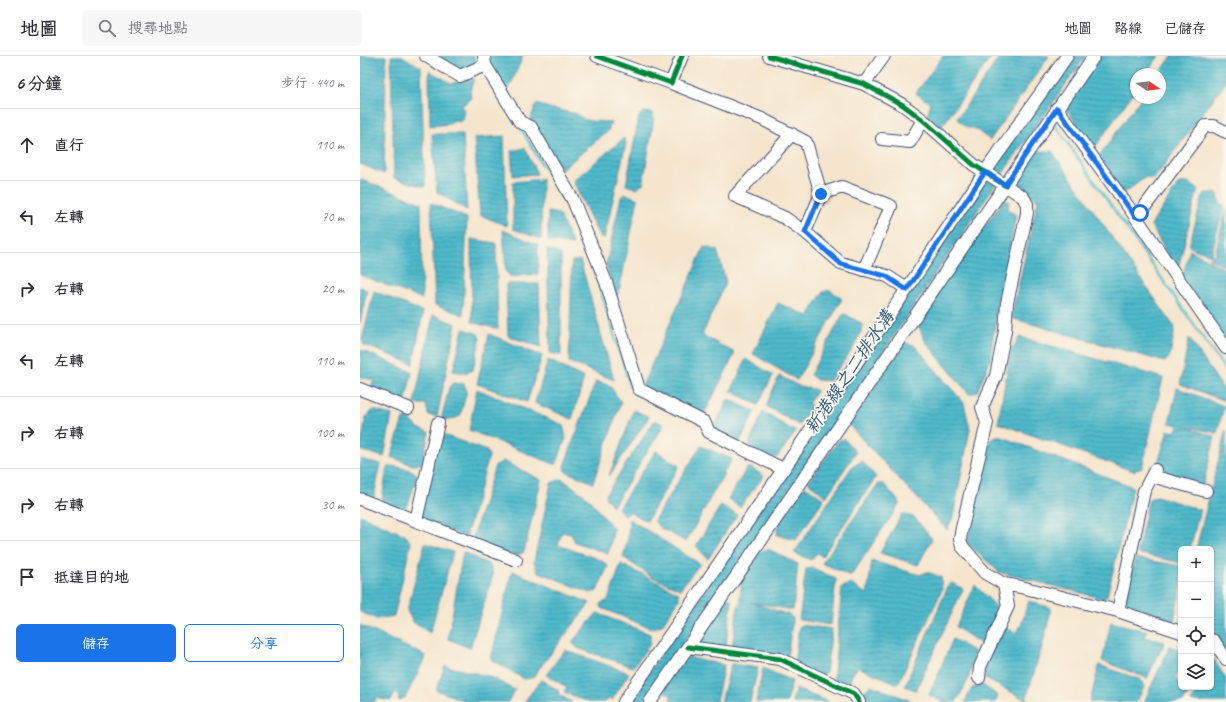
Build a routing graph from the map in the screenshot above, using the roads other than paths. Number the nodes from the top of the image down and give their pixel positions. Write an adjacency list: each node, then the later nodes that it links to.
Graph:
1 (426, 56): 8 (street)
2 (597, 56): 9 (street)
3 (682, 56): 9 (street)
4 (769, 56): 10 (street)
5 (884, 56): 10 (street)
6 (1066, 56): 16 (street)
7 (1094, 56): 11 (street)
8 (485, 60): 27 (street)
9 (671, 83): 14 (street)
10 (864, 84): 12 (street)
11 (1057, 108): 17 (street); 19 (street)
12 (923, 120): 15 (street); 16 (street)
13 (1226, 132): 19 (street)
14 (792, 134): 18 (street); 20 (street)
15 (882, 139)
16 (985, 172): 17 (street); 22 (street)
17 (1005, 185): 32 (street); 36 (street)
18 (821, 194): 20 (street); 21 (street)
19 (1135, 216): 23 (street)
20 (805, 232): 21 (street)
21 (864, 270): 22 (street)
22 (907, 290): 27 (street)
23 (1226, 348)
24 (360, 389): 25 (street)
25 (408, 408)
26 (438, 423): 30 (street)
27 (783, 469): 39 (street)
28 (1206, 491): 33 (street)
29 (360, 499): 30 (street)
30 (416, 521): 31 (street)
31 (516, 560)
32 (1004, 584): 33 (street); 38 (street)
33 (1118, 611): 34 (street)
34 (1178, 631)
35 (1214, 641): 37 (street)
36 (688, 647): 40 (street); 41 (street)
37 (1226, 659)
38 (980, 678)
39 (624, 702)
40 (650, 702)
41 (859, 702)

